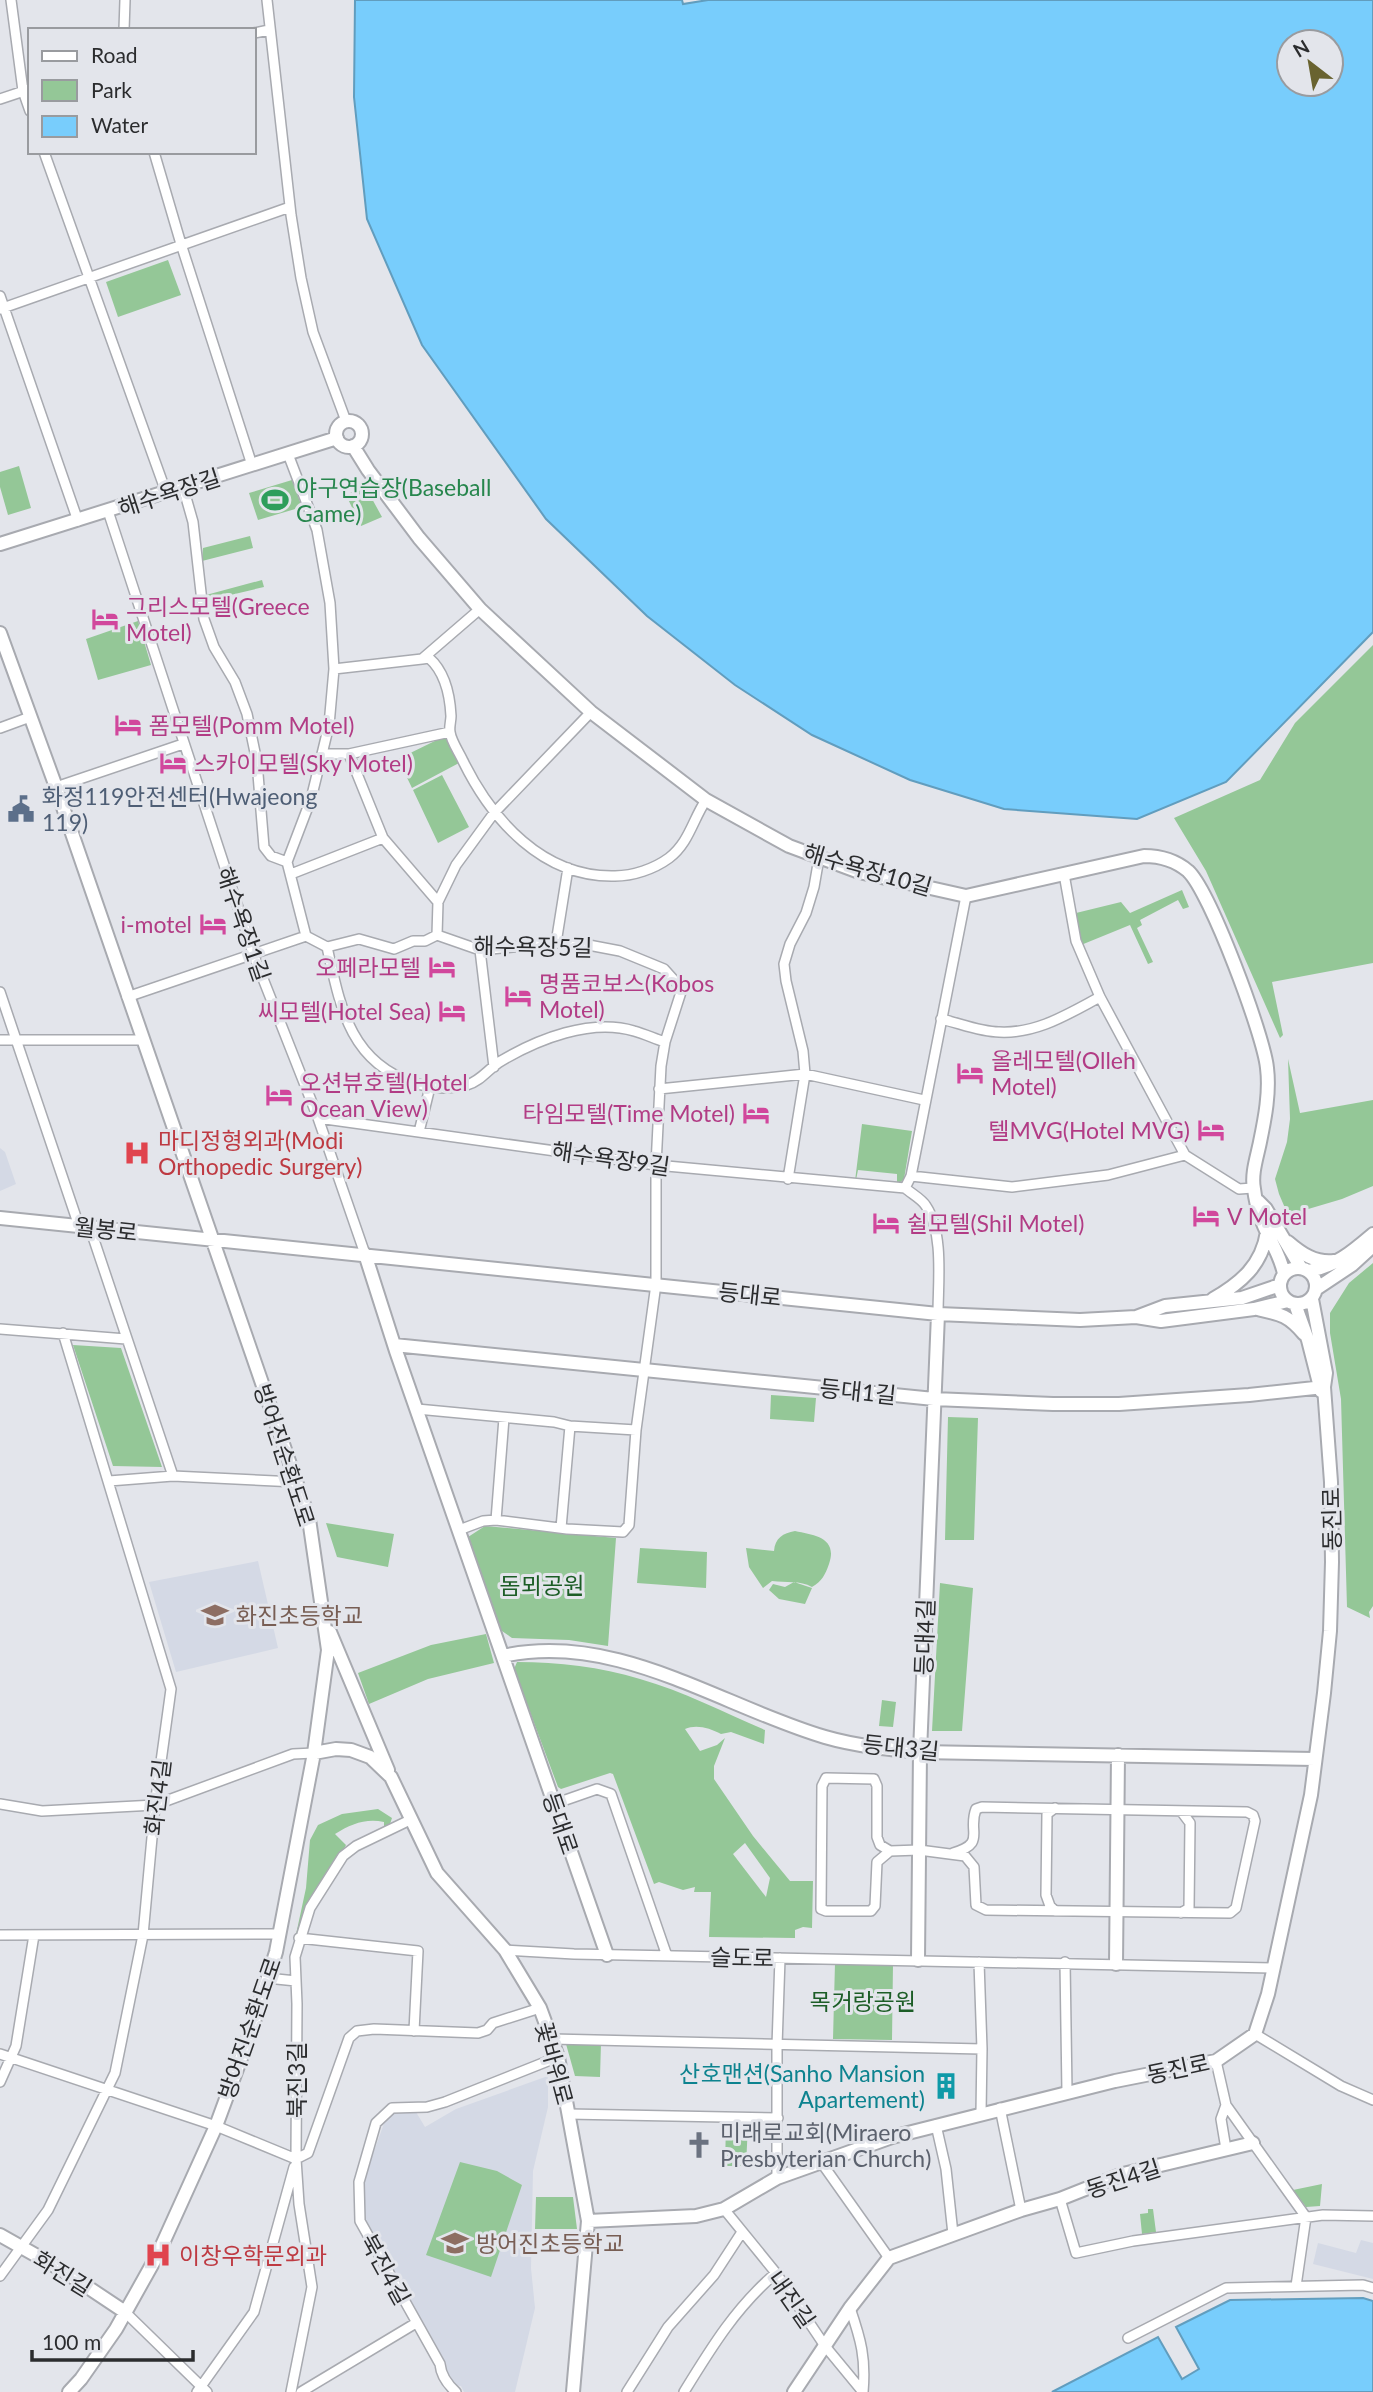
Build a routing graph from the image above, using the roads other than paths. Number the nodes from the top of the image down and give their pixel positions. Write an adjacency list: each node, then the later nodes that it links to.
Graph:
1 (11, 0): 7 (street)
2 (125, 0): 4 (street)
3 (267, 0): 5 (street)
4 (124, 28)
5 (269, 30): 6 (street); 11 (street)
6 (256, 33)
7 (26, 90): 8 (street)
8 (0, 99)
9 (45, 154): 13 (street)
10 (155, 154): 12 (street)
11 (290, 207): 12 (street); 16 (street)
12 (181, 244): 13 (street); 20 (street)
13 (89, 278): 15 (street); 22 (street)
14 (0, 296): 15 (street)
15 (2, 308): 24 (street)
16 (346, 421): 17 (street); 18 (street)
17 (337, 438): 18 (street); 19 (street, 해수욕장길)
18 (354, 446): 26 (street, 해수욕장10길)
19 (288, 454): 20 (street, 해수욕장길); 29 (street)
20 (253, 465): 21 (street, 해수욕장길)
21 (183, 487): 22 (street, 해수욕장길); 42 (street)
22 (166, 492): 23 (street, 해수욕장길)
23 (108, 511): 24 (street, 해수욕장길); 34 (street, 해수욕장1길)
24 (78, 521): 25 (street, 해수욕장길)
25 (0, 544)
26 (480, 609): 28 (street); 30 (street, 해수욕장10길)
27 (1, 637): 31 (street, 방어진순환도로)
28 (422, 659): 29 (street); 33 (street)
29 (334, 669): 35 (street)
30 (591, 712): 38 (street, 해수욕장10길); 39 (street)
31 (30, 717): 32 (street); 37 (street, 방어진순환도로)
32 (0, 728)
33 (450, 732): 36 (street); 39 (street)
34 (183, 744): 37 (street); 53 (street, 해수욕장1길)
35 (323, 754): 36 (street); 42 (street)
36 (349, 754): 40 (street)
37 (56, 788): 55 (street, 방어진순환도로)
38 (706, 800): 41 (street, 해수욕장10길); 43 (street)
39 (494, 813): 43 (street); 47 (street)
40 (383, 838): 44 (street); 47 (street)
41 (819, 858): 46 (street, 해수욕장10길); 63 (street)
42 (287, 862): 44 (street)
43 (568, 868): 50 (street)
44 (291, 874): 49 (street)
45 (1064, 874): 46 (street, 해수욕장10길); 56 (street); 74 (street, 해수욕장10길)
46 (966, 896): 57 (street)
47 (438, 902): 48 (street)
48 (437, 935): 51 (street); 52 (street, 해수욕장5길)
49 (306, 936): 51 (street); 53 (street)
50 (556, 943): 52 (street, 해수욕장5길); 61 (street, 해수욕장5길)
51 (327, 947): 64 (street)
52 (480, 950): 62 (street)
53 (254, 956): 55 (street); 67 (street, 해수욕장1길)
54 (0, 992): 60 (street)
55 (127, 997): 59 (street, 방어진순환도로)
56 (1100, 997): 57 (street); 69 (street)
57 (941, 1018): 66 (street)
58 (0, 1040): 60 (street)
59 (142, 1040): 60 (street); 79 (street, 방어진순환도로)
60 (17, 1041): 76 (street)
61 (664, 1042): 62 (street); 65 (street, 해수욕장5길)
62 (494, 1067): 64 (street)
63 (806, 1074): 65 (street); 66 (street); 72 (street)
64 (430, 1087): 68 (street)
65 (659, 1089): 70 (street, 해수욕장5길)
66 (924, 1100): 71 (street)
67 (318, 1118): 68 (street, 해수욕장9길); 81 (street, 해수욕장1길)
68 (419, 1132): 70 (street, 해수욕장9길)
69 (1185, 1155): 71 (street); 74 (street)
70 (656, 1165): 72 (street, 해수욕장9길); 85 (street, 해수욕장5길)
71 (911, 1176): 73 (street)
72 (788, 1179): 73 (street, 해수욕장9길)
73 (905, 1188): 90 (street)
74 (1253, 1188): 77 (street, 해수욕장10길)
75 (0, 1218): 76 (street, 월봉로)
76 (84, 1227): 79 (street, 월봉로); 94 (street)
77 (1273, 1233): 82 (street); 83 (street); 84 (street); 87 (street)
78 (1373, 1234): 82 (street)
79 (212, 1240): 81 (street, 등대로); 106 (street, 방어진순환도로)
80 (1373, 1246): 86 (street)
81 (365, 1254): 85 (street, 등대로); 96 (street, 등대로)
82 (1341, 1260): 83 (street)
83 (1305, 1270): 84 (street); 86 (street)
84 (1282, 1279): 87 (street); 88 (street)
85 (656, 1284): 90 (street, 등대로); 97 (street, 해수욕장5길)
86 (1314, 1294): 88 (street); 98 (street)
87 (1206, 1302): 91 (street)
88 (1292, 1303): 89 (street); 95 (street)
89 (1254, 1309): 91 (street); 95 (street)
90 (938, 1314): 91 (street, 등대로); 99 (street, 등대4길)
91 (1136, 1317)
92 (0, 1329): 93 (street)
93 (63, 1334): 94 (street); 105 (street, 화진4길)
94 (126, 1339): 104 (street)
95 (1308, 1340): 98 (street)
96 (394, 1345): 97 (street, 등대1길); 100 (street, 등대로)
97 (645, 1370): 99 (street, 등대1길); 103 (street, 해수욕장5길)
98 (1323, 1391): 99 (street, 등대1길); 115 (street, 동진로)
99 (934, 1399): 112 (street, 등대4길)
100 (416, 1409): 101 (street); 109 (street, 등대로)
101 (504, 1418): 102 (street); 107 (street)
102 (569, 1426): 103 (street); 108 (street)
103 (636, 1430): 108 (street, 해수욕장5길)
104 (173, 1476): 105 (street); 106 (street)
105 (109, 1481): 119 (street, 화진4길)
106 (296, 1482): 110 (street, 방어진순환도로)
107 (496, 1520): 108 (street); 109 (street)
108 (561, 1528)
109 (459, 1530): 111 (street, 등대로)
110 (323, 1615): 113 (street, 방어진순환도로); 116 (street, 꽃바위로)
111 (503, 1656): 112 (street, 등대3길); 118 (street, 등대로)
112 (920, 1752): 114 (street, 등대3길); 124 (street, 등대4길)
113 (314, 1753): 116 (street, 꽃바위로); 119 (street); 130 (street, 방어진순환도로)
114 (1118, 1755): 115 (street, 등대3길); 121 (street)
115 (1315, 1759): 143 (street, 동진로)
116 (391, 1777): 123 (street, 꽃바위로)
117 (0, 1804): 119 (street)
118 (554, 1804): 136 (street, 등대로); 137 (street)
119 (155, 1805): 133 (street, 화진4길)
120 (1055, 1808): 121 (street); 126 (street); 127 (street)
121 (1118, 1810): 122 (street); 128 (street)
122 (1181, 1811): 129 (street); 129 (street)
123 (412, 1819): 134 (street, 북진3길); 135 (street, 꽃바위로)
124 (919, 1850): 125 (street); 126 (street); 139 (street, 등대4길)
125 (890, 1851): 125 (street)
126 (953, 1853): 127 (street)
127 (1055, 1911): 128 (street)
128 (1117, 1911): 129 (street); 142 (street)
129 (1181, 1913)
130 (279, 1934): 133 (street); 144 (street, 방어진순환도로)
131 (0, 1935): 132 (street)
132 (34, 1935): 133 (street); 154 (street)
133 (143, 1935): 157 (street, 화진4길)
134 (299, 1938): 145 (street, 북진3길); 147 (street)
135 (505, 1950): 136 (street, 슬도로); 146 (street, 꽃바위로)
136 (607, 1955): 137 (street, 슬도로)
137 (667, 1956): 138 (street, 슬도로)
138 (780, 1958): 139 (street, 슬도로); 150 (street)
139 (918, 1960): 140 (street, 슬도로)
140 (979, 1962): 141 (street, 슬도로); 151 (street)
141 (1065, 1962): 142 (street, 슬도로); 158 (street)
142 (1116, 1964): 143 (street, 슬도로)
143 (1273, 1968): 148 (street, 동진로)
144 (267, 1978): 145 (street); 166 (street, 방어진순환도로)
145 (296, 1982): 169 (street, 북진3길)
146 (540, 2008): 147 (street); 149 (street, 꽃바위로)
147 (414, 2031): 169 (street)
148 (1255, 2034): 155 (street, 동진로); 159 (street)
149 (552, 2039): 150 (street); 153 (street, 꽃바위로)
150 (777, 2046): 151 (street); 164 (street)
151 (982, 2049): 162 (street)
152 (0, 2054): 154 (street)
153 (558, 2057): 163 (street, 꽃바위로); 189 (street, 북진4길)
154 (10, 2058): 156 (street); 157 (street)
155 (1216, 2061): 158 (street, 동진로); 160 (street)
156 (0, 2082)
157 (107, 2090): 166 (street); 181 (street, 화진4길)
158 (1067, 2092): 161 (street, 동진로)
159 (1373, 2101)
160 (1226, 2105): 167 (street); 168 (street)
161 (1000, 2108): 162 (street, 동진로); 174 (street)
162 (981, 2113): 165 (street, 동진로)
163 (568, 2114): 164 (street); 177 (street, 꽃바위로)
164 (778, 2118): 171 (street)
165 (936, 2125): 170 (street, 동진로); 179 (street)
166 (216, 2126): 169 (street); 188 (street, 방어진순환도로)
167 (1253, 2143): 168 (street, 동진4길); 176 (street)
168 (1226, 2149): 172 (street, 동진4길)
169 (296, 2159): 192 (street); 194 (street, 북진3길)
170 (821, 2162): 171 (street, 동진로); 182 (street)
171 (778, 2178): 173 (street, 동진로)
172 (1060, 2199): 174 (street, 동진4길); 176 (street)
173 (724, 2209): 177 (street, 동진로); 178 (street, 내진길)
174 (1021, 2210): 179 (street, 동진4길)
175 (1373, 2216): 176 (street)
176 (1306, 2217): 185 (street)
177 (588, 2221): 197 (street, 꽃바위로)
178 (742, 2232): 183 (street, 내진길); 198 (street)
179 (953, 2234): 182 (street, 동진4길)
180 (0, 2235): 181 (street, 화진길)
181 (21, 2247): 184 (street, 화진4길); 188 (street, 화진길)
182 (889, 2259): 187 (street)
183 (776, 2273): 191 (street, 내진길); 199 (street)
184 (0, 2276)
185 (1296, 2287): 186 (street); 190 (street)
186 (1373, 2288)
187 (850, 2308): 191 (street); 201 (street)
188 (125, 2312): 192 (street); 193 (street, 방어진순환도로)
189 (416, 2323): 195 (street); 196 (street, 북진4길)
190 (1128, 2338)
191 (825, 2346): 200 (street, 내진길); 201 (street)
192 (201, 2390)
193 (69, 2392)
194 (291, 2392)
195 (301, 2392)
196 (456, 2392)
197 (573, 2392)
198 (627, 2392)
199 (684, 2392)
200 (794, 2392)
201 (863, 2392)

